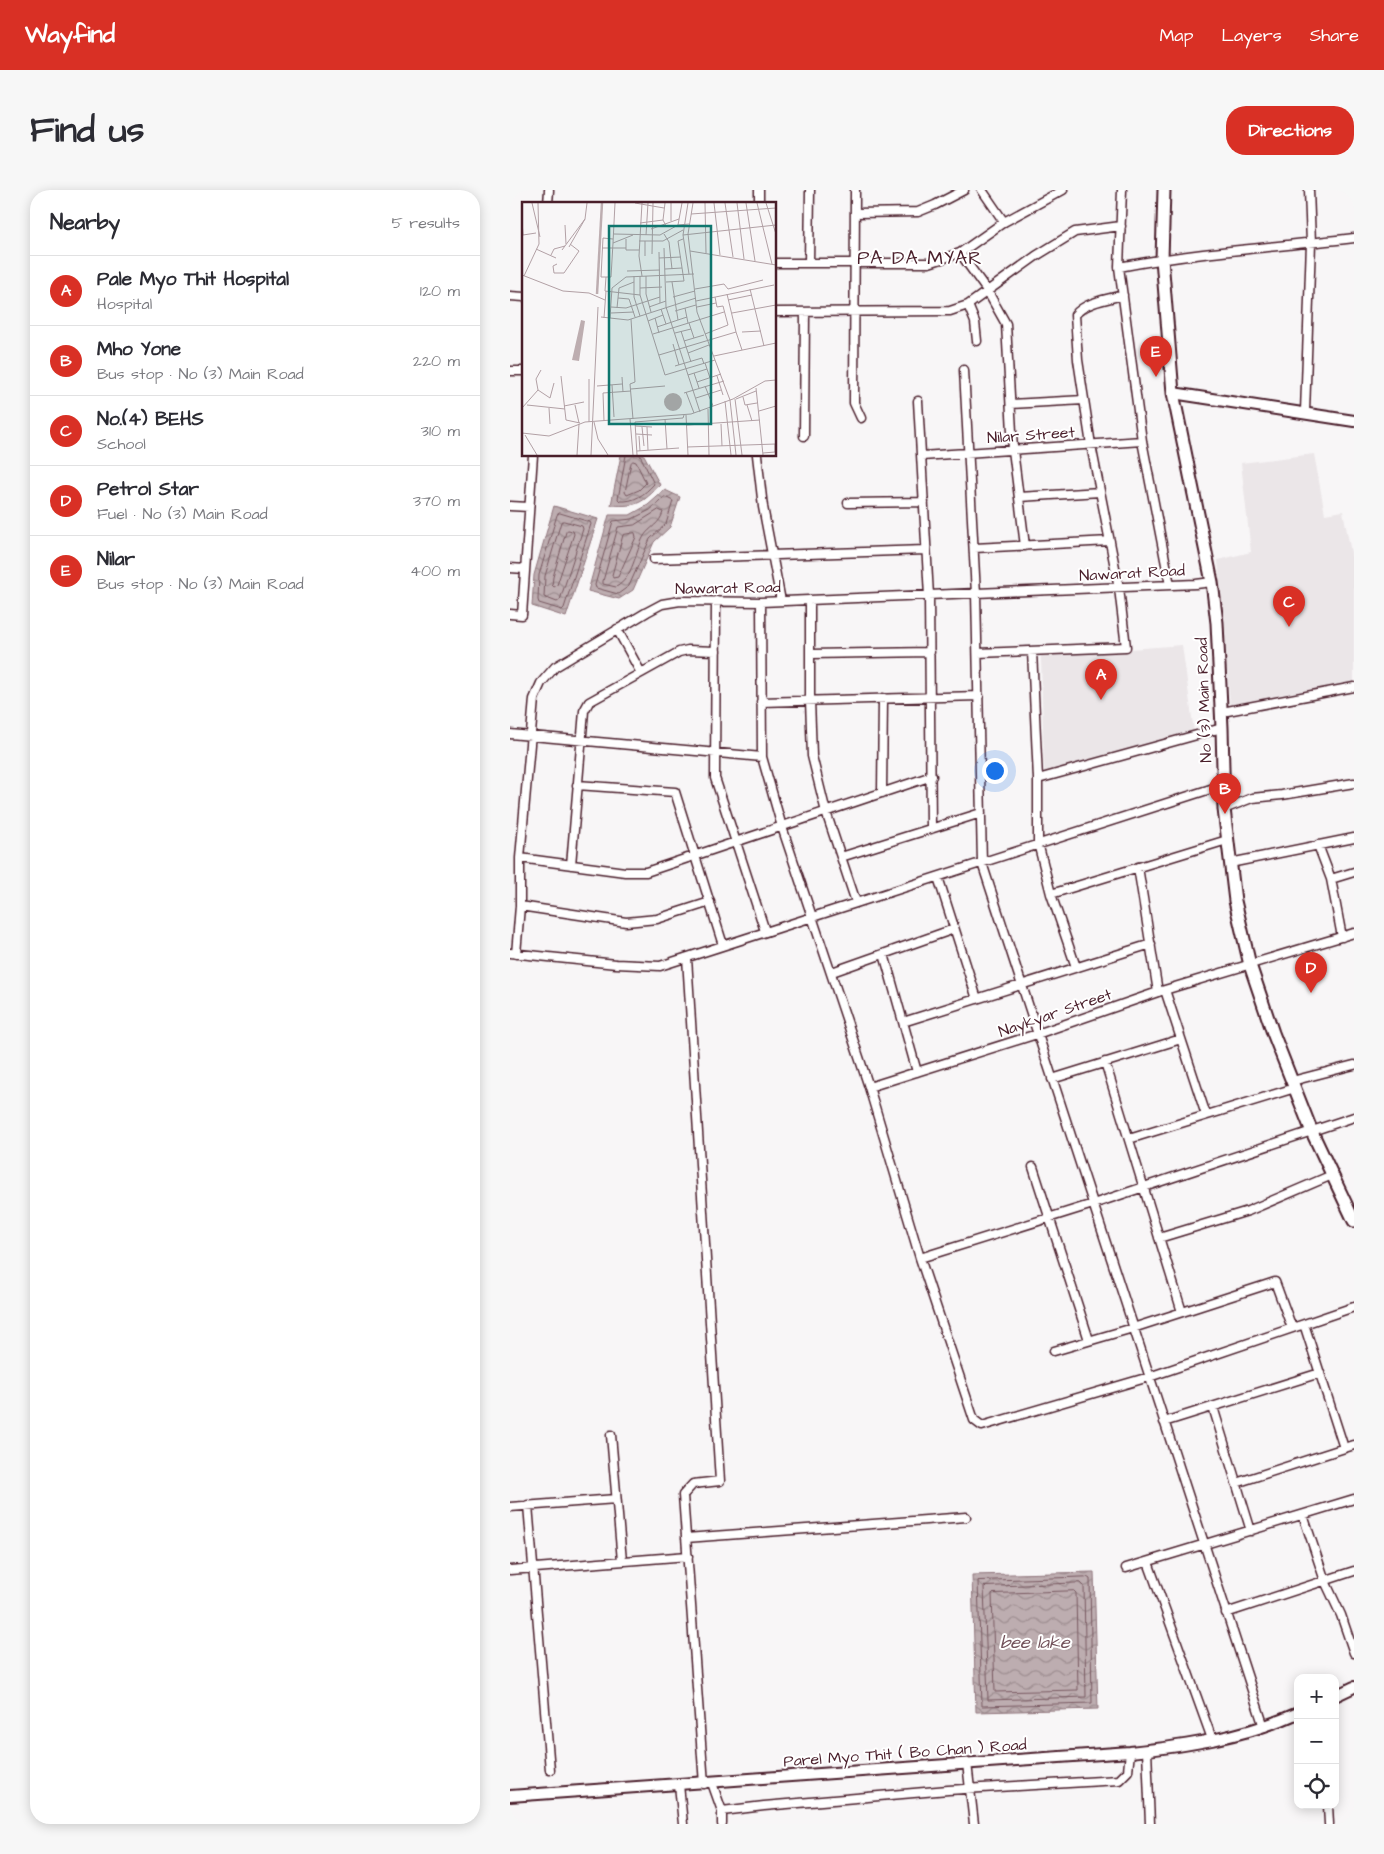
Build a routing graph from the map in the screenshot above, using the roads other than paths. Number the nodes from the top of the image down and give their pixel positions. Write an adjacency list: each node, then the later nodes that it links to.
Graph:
1 (810, 190): 17 (street)
2 (855, 190): 9 (street)
3 (964, 190): 9 (street)
4 (982, 190): 10 (street)
5 (1063, 190): 10 (street)
6 (1122, 190): 11 (street)
7 (1164, 190): 15 (main road, No (3) Main Road)
8 (1309, 190): 13 (street)
9 (856, 214): 18 (street)
10 (1004, 222): 14 (street)
11 (1120, 226): 19 (street); 20 (street)
12 (1354, 238): 13 (street)
13 (1311, 243): 15 (street); 32 (street)
14 (960, 253): 18 (street); 20 (street)
15 (1162, 258): 19 (street); 28 (main road, No (3) Main Road)
16 (776, 263): 17 (street)
17 (809, 263): 18 (street)
18 (855, 264): 23 (street)
19 (1119, 267): 21 (street)
20 (988, 292): 22 (street); 31 (street)
21 (1123, 295): 29 (street); 36 (street)
22 (968, 305): 23 (street); 26 (street)
23 (854, 311): 25 (street); 33 (street)
24 (776, 312): 25 (street)
25 (805, 312): 35 (street)
26 (977, 341)
27 (964, 370): 39 (street)
28 (1173, 392): 32 (street); 57 (main road, No (3) Main Road)
29 (1084, 400): 31 (street); 37 (street)
30 (918, 401): 42 (street)
31 (1010, 404): 38 (street)
32 (1305, 412): 34 (street)
33 (861, 418)
34 (1354, 420)
35 (804, 436)
36 (1142, 441): 37 (street, Nilar Street); 58 (street)
37 (1091, 445): 38 (street, Nilar Street); 43 (street)
38 (1013, 450): 39 (street, Nilar Street); 44 (street)
39 (968, 453): 42 (street, Nilar Street); 51 (street)
40 (533, 456): 48 (street)
41 (757, 456): 53 (street)
42 (922, 456): 45 (street)
43 (1100, 492): 44 (street); 49 (street)
44 (1019, 497): 50 (street)
45 (924, 502): 46 (street); 52 (street)
46 (848, 503)
47 (510, 506): 48 (street)
48 (529, 507): 56 (street)
49 (1110, 541): 50 (street); 59 (street)
50 (1025, 546): 51 (street)
51 (974, 548): 60 (street)
52 (926, 550): 53 (street); 61 (street)
53 (773, 555): 54 (street); 63 (street)
54 (654, 559)
55 (510, 568): 56 (street)
56 (525, 569): 66 (street)
57 (1212, 582): 58 (street, Nawarat Road); 80 (main road, No (3) Main Road)
58 (1170, 585): 59 (street, Nawarat Road)
59 (1119, 588): 60 (street, Nawarat Road); 69 (street)
60 (976, 594): 61 (street, Nawarat Road); 71 (street)
61 (928, 596): 62 (street, Nawarat Road); 70 (street)
62 (810, 600): 63 (street, Nawarat Road); 72 (street)
63 (780, 601): 65 (street, Nawarat Road)
64 (716, 602): 65 (street, Nawarat Road); 67 (street, Nawarat Road); 68 (street)
65 (761, 602): 79 (street)
66 (510, 614)
67 (617, 628): 73 (street); 83 (street, Nawarat Road)
68 (716, 651): 73 (street); 85 (street)
69 (1032, 651): 71 (street); 88 (street)
70 (930, 652): 72 (street); 76 (street)
71 (978, 653): 75 (street)
72 (812, 654): 78 (street)
73 (641, 673): 84 (street)
74 (1354, 687): 80 (street)
75 (978, 696): 76 (street); 95 (street)
76 (931, 697): 77 (street); 87 (street)
77 (883, 698): 78 (street); 92 (street)
78 (810, 700): 79 (street); 94 (street)
79 (761, 702): 86 (street)
80 (1222, 712): 81 (main road, No (3) Main Road)
81 (1222, 728): 88 (street); 91 (main road, No (3) Main Road)
82 (510, 734): 83 (street)
83 (530, 736): 84 (street); 105 (street, Nawarat Road)
84 (581, 741): 85 (street); 90 (street)
85 (716, 754): 86 (street); 100 (street)
86 (762, 757): 96 (street)
87 (932, 776): 92 (street); 97 (street)
88 (1038, 779): 101 (street)
89 (1354, 782): 93 (street)
90 (577, 785): 103 (street); 108 (street)
91 (1223, 785): 93 (main road, No (3) Main Road); 101 (street)
92 (882, 793): 94 (street)
93 (1224, 809): 99 (main road, No (3) Main Road)
94 (826, 812): 96 (street); 104 (street)
95 (981, 813): 97 (street); 106 (street)
96 (782, 826): 100 (street); 117 (street)
97 (931, 829): 104 (street)
98 (1354, 838): 102 (street)
99 (1227, 840): 107 (main road, No (3) Main Road); 109 (street)
100 (736, 841): 103 (street); 119 (street)
101 (1038, 843): 106 (street); 113 (street)
102 (1318, 845): 107 (street); 112 (street)
103 (696, 856): 108 (street); 114 (street)
104 (841, 857): 115 (street)
105 (520, 858): 108 (street); 116 (street, Nawarat Road)
106 (982, 863): 111 (street); 130 (street)
107 (1230, 863): 127 (main road, No (3) Main Road)
108 (571, 865)
109 (1138, 867): 113 (street); 122 (street)
110 (1354, 872): 112 (street)
111 (938, 877): 115 (street); 118 (street)
112 (1331, 879): 121 (street)
113 (1051, 894): 128 (street)
114 (710, 902): 116 (street); 123 (street)
115 (856, 902): 117 (street)
116 (520, 906): 124 (street, Nawarat Road)
117 (812, 916): 119 (street); 129 (street)
118 (954, 929): 125 (street); 132 (street)
119 (765, 931): 123 (street)
120 (1354, 933): 121 (street, Naykyar Street)
121 (1342, 937): 127 (street, Naykyar Street)
122 (1151, 944): 128 (street); 131 (street)
123 (723, 945): 126 (street)
124 (513, 953): 126 (street)
125 (884, 954): 129 (street); 133 (street)
126 (687, 958): 176 (street)
127 (1250, 965): 131 (street, Naykyar Street); 140 (main road, No (3) Main Road)
128 (1076, 967): 130 (street)
129 (832, 972): 141 (street)
130 (1021, 985): 132 (street); 134 (street)
131 (1161, 991): 134 (street, Naykyar Street); 135 (street)
132 (977, 999): 133 (street)
133 (903, 1022): 138 (street)
134 (1038, 1034): 138 (street, Naykyar Street); 139 (street)
135 (1181, 1039): 136 (street); 142 (street)
136 (1106, 1062): 139 (street); 145 (street)
137 (1354, 1064): 140 (street)
138 (917, 1072): 141 (street, Naykyar Street)
139 (1052, 1079): 149 (street)
140 (1294, 1084): 142 (street); 144 (main road, No (3) Main Road)
141 (869, 1087): 153 (street)
142 (1206, 1115): 145 (street)
143 (1354, 1117): 144 (street)
144 (1312, 1132): 147 (main road, No (3) Main Road); 148 (street)
145 (1129, 1139): 148 (street)
146 (1032, 1167): 150 (street)
147 (1332, 1175): 151 (main road, No (3) Main Road); 152 (street)
148 (1144, 1187): 149 (street); 152 (street)
149 (1093, 1204): 150 (street); 157 (street)
150 (1048, 1217): 153 (street); 159 (street)
151 (1354, 1221)
152 (1159, 1238): 155 (street)
153 (920, 1258): 162 (street)
154 (1354, 1307): 156 (street)
155 (1182, 1312): 157 (street); 158 (street)
156 (1304, 1324): 158 (street); 161 (street)
157 (1133, 1328): 159 (street); 162 (street)
158 (1292, 1328): 162 (street)
159 (1089, 1340): 160 (street)
160 (1054, 1351)
161 (1320, 1373): 163 (street); 167 (street)
162 (1149, 1377): 164 (street)
163 (1213, 1407): 164 (street); 168 (street)
164 (1164, 1422): 177 (street)
165 (610, 1435): 169 (street)
166 (1354, 1445): 167 (street)
167 (1344, 1448): 168 (street)
168 (1236, 1483): 175 (street)
169 (616, 1499): 171 (street); 179 (street)
170 (1354, 1499): 173 (street)
171 (528, 1506): 172 (street); 181 (street)
172 (510, 1507)
173 (1303, 1515): 175 (street); 185 (street)
174 (966, 1518): 176 (street)
175 (1251, 1531): 177 (street)
176 (686, 1538): 178 (street)
177 (1204, 1546): 180 (street); 186 (street)
178 (688, 1556): 179 (street); 197 (street)
179 (622, 1561): 181 (street)
180 (1148, 1562): 182 (street); 192 (street)
181 (532, 1568): 183 (street); 196 (street)
182 (1126, 1568)
183 (510, 1570)
184 (1354, 1571): 185 (street)
185 (1325, 1581): 186 (street); 187 (street)
186 (1226, 1613): 191 (street)
187 (1354, 1653)
188 (1354, 1687): 189 (street)
189 (1339, 1694)
190 (1294, 1715): 191 (street, Parel Myo Thit ( Bo Chan ) Road)
191 (1264, 1727): 192 (street, Parel Myo Thit ( Bo Chan ) Road)
192 (1212, 1739): 193 (street, Parel Myo Thit ( Bo Chan ) Road)
193 (1147, 1750): 194 (street, Parel Myo Thit ( Bo Chan ) Road); 206 (street)
194 (1130, 1752): 195 (street, Parel Myo Thit ( Bo Chan ) Road); 199 (street)
195 (967, 1763): 197 (street, Parel Myo Thit ( Bo Chan ) Road); 199 (street)
196 (550, 1770)
197 (708, 1783): 198 (street, Parel Myo Thit ( Bo Chan ) Road); 202 (street)
198 (679, 1785): 200 (street, Parel Myo Thit ( Bo Chan ) Road); 203 (street)
199 (969, 1789): 202 (street); 205 (street)
200 (510, 1796)
201 (1328, 1809): 207 (street)
202 (722, 1811): 204 (street)
203 (683, 1824)
204 (722, 1824)
205 (974, 1824)
206 (1150, 1824)
207 (1329, 1824)

